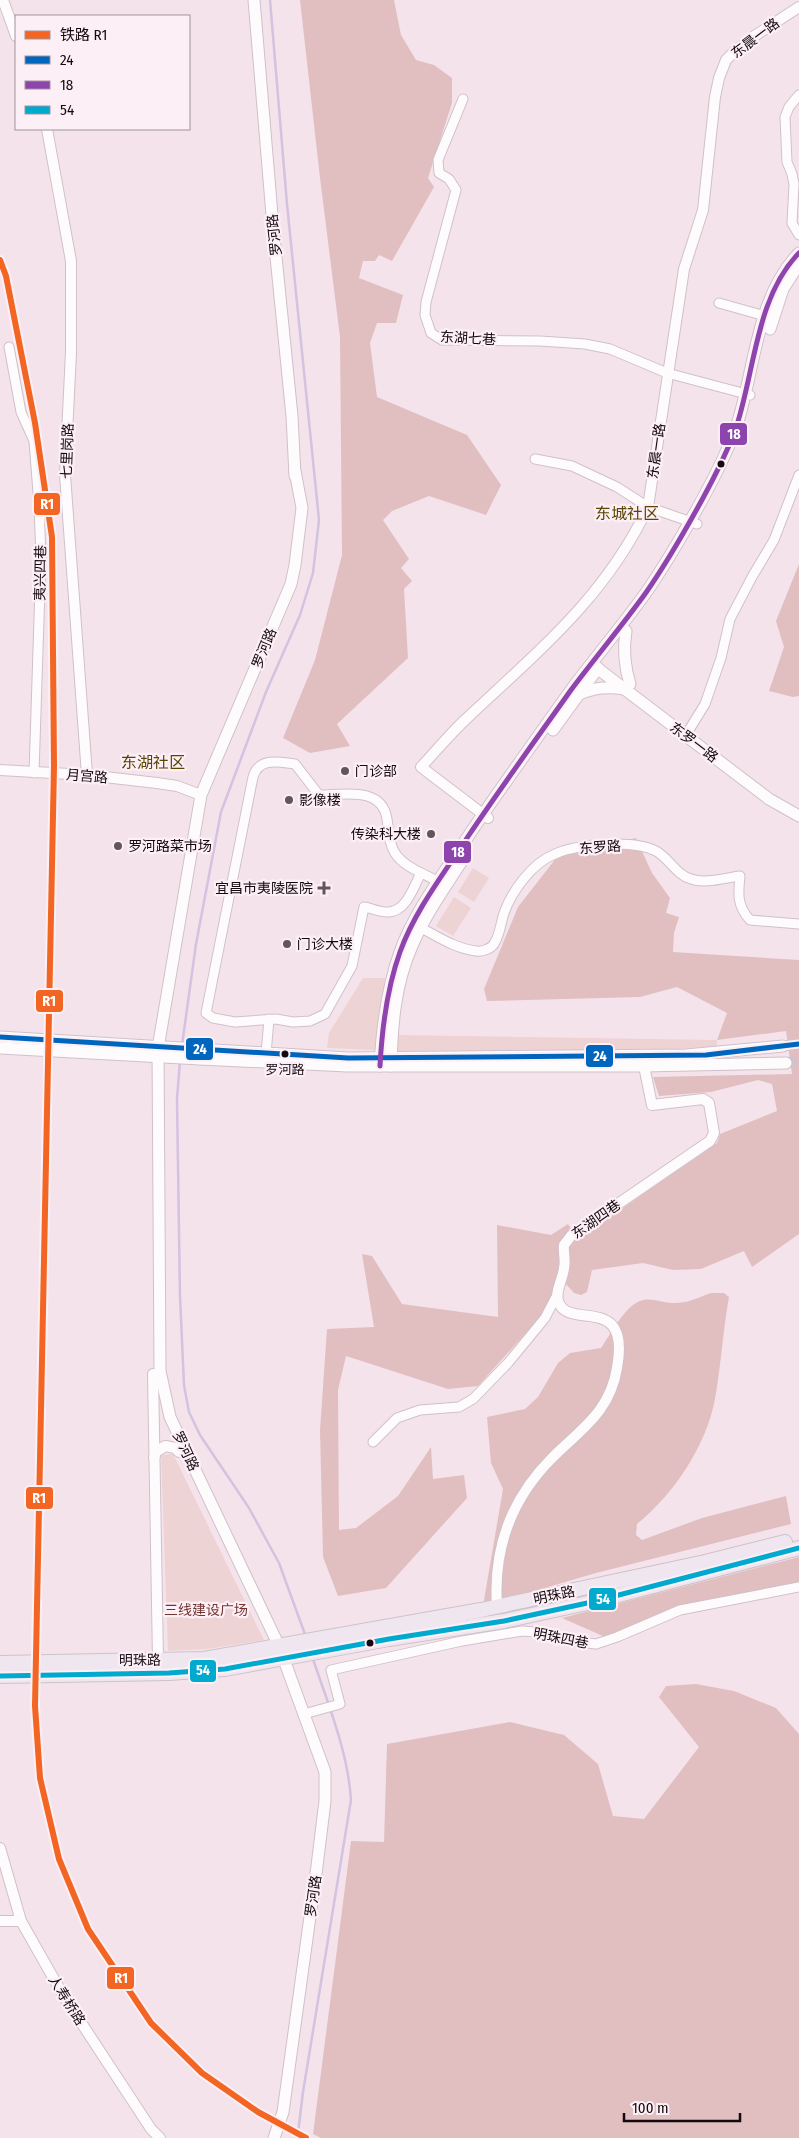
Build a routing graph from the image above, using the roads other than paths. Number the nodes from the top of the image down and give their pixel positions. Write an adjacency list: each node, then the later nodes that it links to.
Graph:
1 (3, 0): 4 (street)
2 (254, 0): 28 (main road, 罗河路)
3 (799, 7): 14 (street, 东晨一路)
4 (15, 33)
5 (799, 95): 8 (street)
6 (463, 100): 14 (street, 东湖七巷)
7 (47, 130): 27 (street, 七里岗路)
8 (799, 235)
9 (799, 253): 12 (main road)
10 (799, 264): 15 (main road)
11 (719, 303): 12 (street)
12 (765, 316): 15 (main road)
13 (10, 347): 26 (street, 夷兴四巷)
14 (667, 373): 15 (street, 东湖七巷); 18 (street, 东晨一路)
15 (747, 395): 19 (main road)
16 (535, 459): 18 (street)
17 (799, 475): 24 (street)
18 (648, 507): 19 (street); 31 (street, 东晨一路)
19 (694, 522): 20 (main road); 21 (main road)
20 (626, 631): 21 (main road); 22 (main road)
21 (597, 664): 22 (main road, 东罗一路); 23 (main road); 31 (main road)
22 (628, 687): 23 (main road); 24 (main road, 东罗一路); 30 (main road, 东罗一路)
23 (579, 694): 31 (main road)
24 (689, 730): 29 (main road, 东罗一路)
25 (0, 770): 26 (street, 月宫路)
26 (34, 773): 27 (street, 月宫路)
27 (88, 775): 28 (street, 月宫路)
28 (198, 794): 40 (main road, 罗河路)
29 (799, 808)
30 (799, 816)
31 (485, 817): 33 (main road)
32 (421, 873): 33 (street); 36 (street); 36 (street)
33 (442, 884): 35 (main road)
34 (799, 924): 35 (street, 东罗路)
35 (417, 926): 43 (main road)
36 (269, 1019): 41 (street)
37 (0, 1037): 40 (main road)
38 (783, 1046): 43 (main road)
39 (0, 1048): 40 (main road)
40 (154, 1052): 42 (main road); 47 (main road, 罗河路); 56 (main road, 罗河路)
41 (266, 1054): 42 (main road); 43 (main road)
42 (201, 1056): 43 (main road)
43 (386, 1062): 45 (main road)
44 (786, 1063): 45 (main road)
45 (644, 1066): 46 (street, 东湖四巷)
46 (557, 1295): 48 (street); 54 (street)
47 (153, 1374): 49 (main road, 罗河路); 50 (street, 罗河路)
48 (373, 1442)
49 (179, 1452): 50 (street); 56 (main road, 罗河路)
50 (154, 1459): 58 (street, 罗河路)
51 (799, 1538): 54 (main road, 明珠路)
52 (799, 1548): 55 (main road, 明珠路)
53 (799, 1587): 61 (street, 明珠四巷)
54 (497, 1606): 55 (main road, 明珠路)
55 (337, 1642): 56 (main road, 明珠路); 57 (main road, 明珠路)
56 (276, 1646): 57 (main road, 罗河路); 58 (main road, 明珠路)
57 (282, 1659): 60 (main road, 明珠路); 61 (main road, 罗河路)
58 (158, 1660): 59 (main road, 明珠路)
59 (0, 1663)
60 (0, 1676)
61 (304, 1714): 66 (main road, 罗河路)
62 (0, 1848): 64 (street, 人寿桥路)
63 (0, 1921): 64 (street)
64 (21, 1921): 65 (street, 人寿桥路)
65 (160, 2138)
66 (274, 2138)

